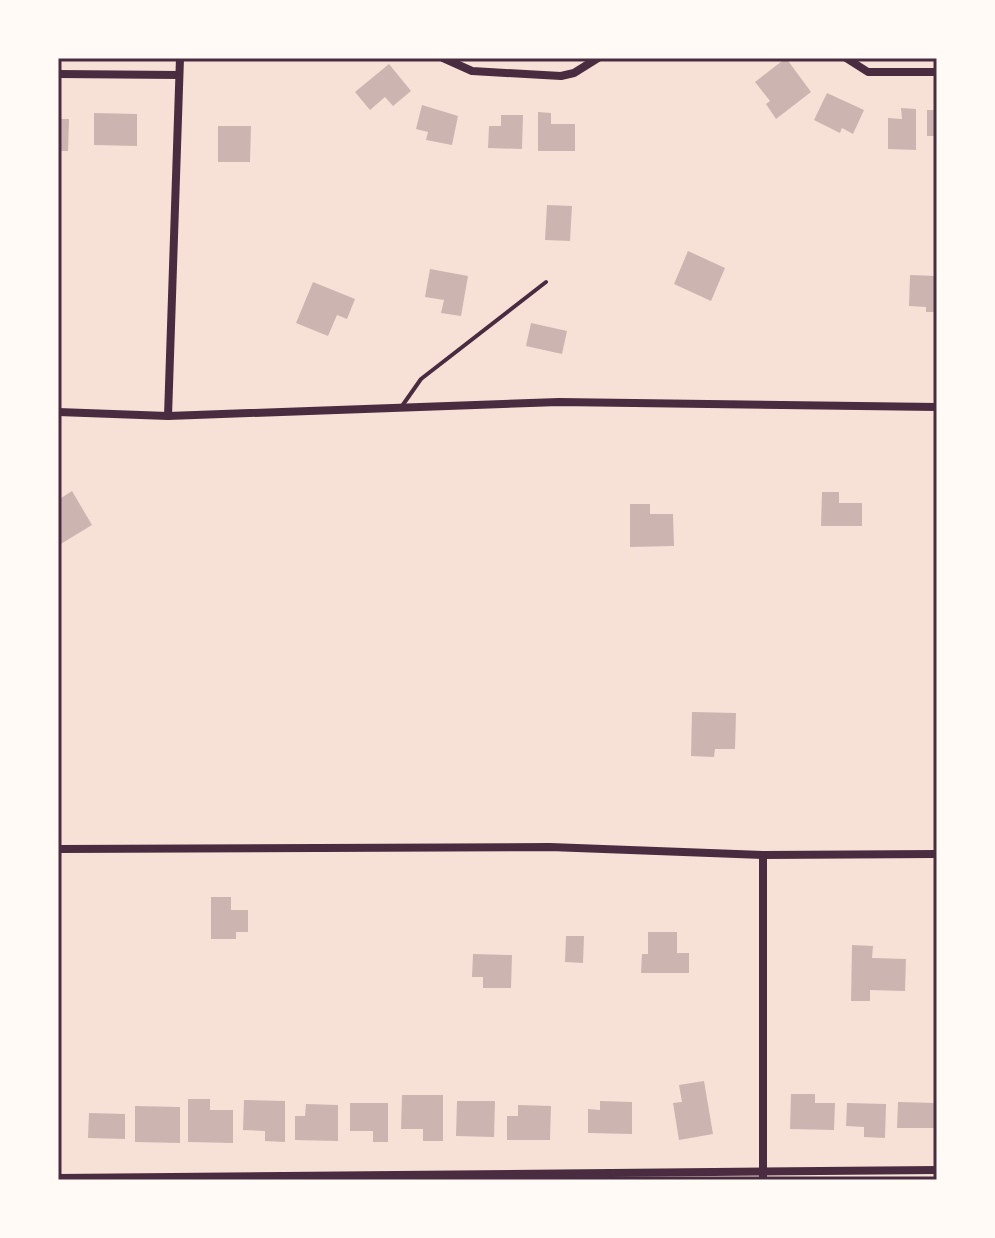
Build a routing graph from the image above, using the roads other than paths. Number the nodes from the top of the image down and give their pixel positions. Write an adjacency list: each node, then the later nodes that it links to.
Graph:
1 (180, 58): 7 (street)
2 (443, 58): 3 (street)
3 (598, 58)
4 (846, 58): 5 (street)
5 (937, 72)
6 (58, 74): 7 (street)
7 (179, 75): 12 (street)
8 (546, 282): 10 (lane)
9 (937, 407): 10 (street)
10 (401, 408): 12 (street)
11 (58, 412): 12 (street)
12 (168, 416)
13 (58, 849): 15 (street)
14 (937, 854): 15 (street)
15 (763, 855): 17 (street)
16 (937, 1170): 17 (street)
17 (763, 1176): 18 (street)
18 (449, 1177): 19 (street)
19 (58, 1178)

